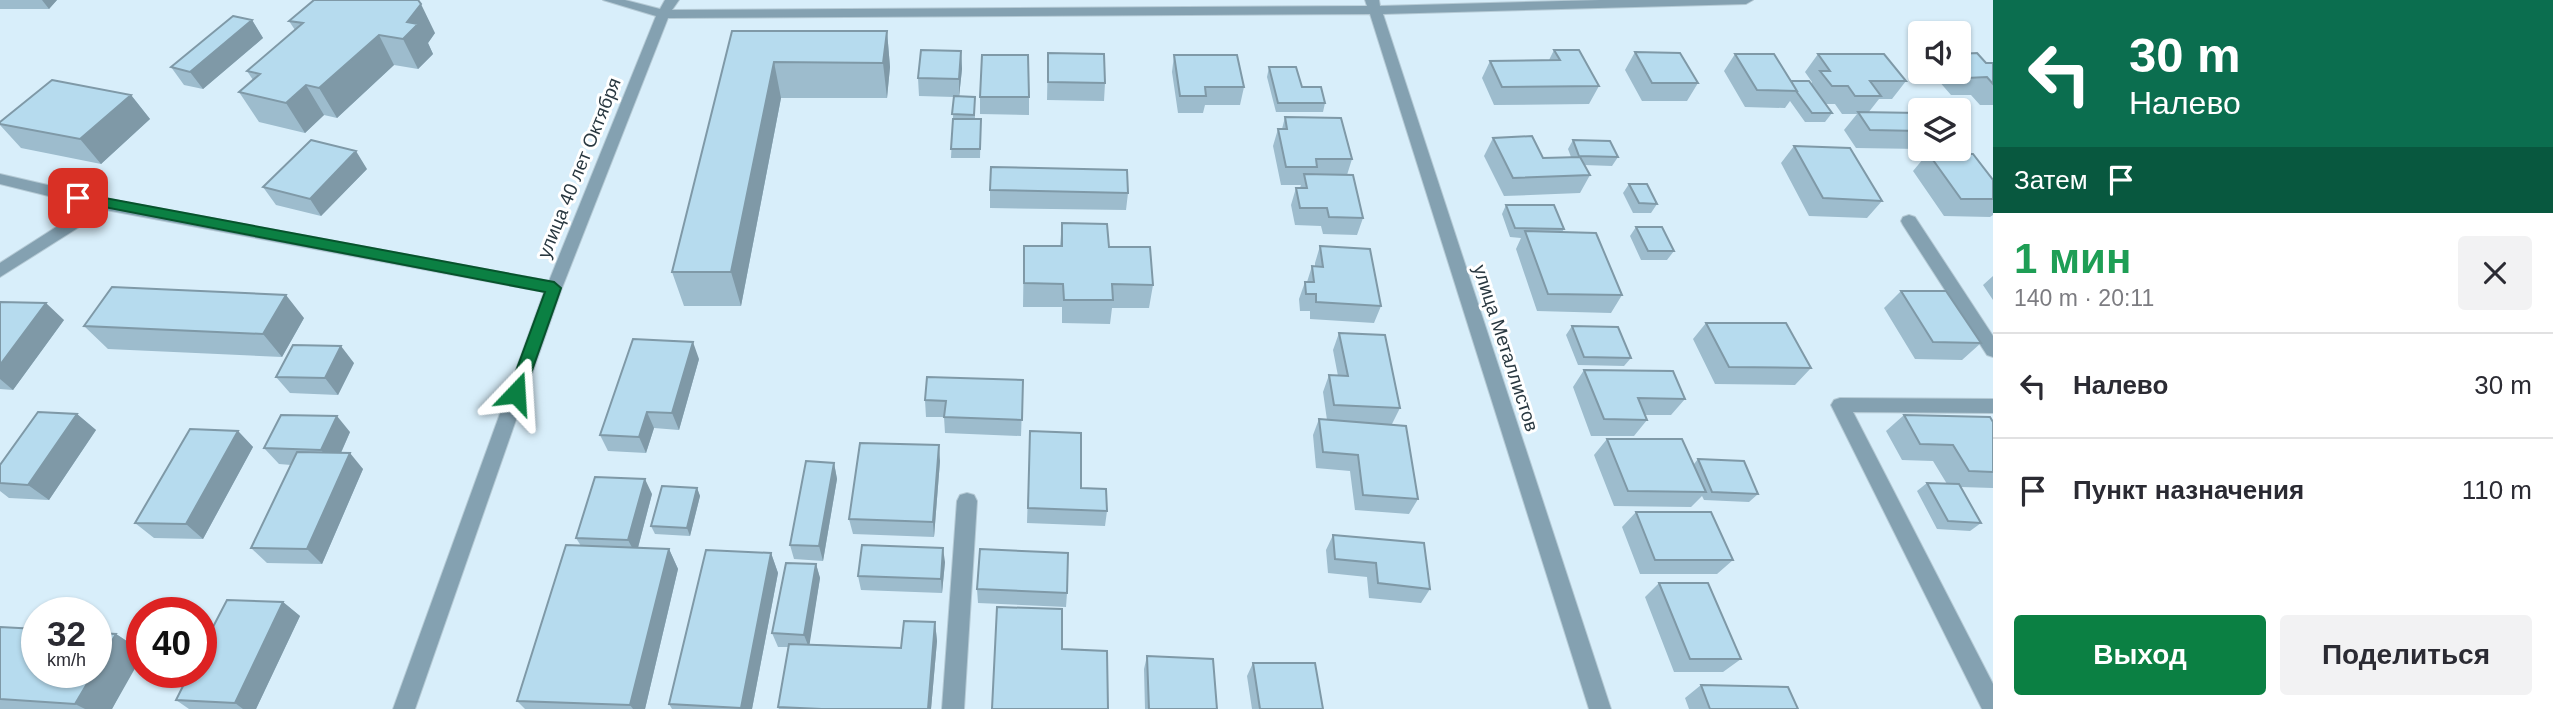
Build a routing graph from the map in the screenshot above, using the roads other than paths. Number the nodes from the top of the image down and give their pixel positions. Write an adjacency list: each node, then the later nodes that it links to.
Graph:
1 (610, 0): 4 (street)
2 (1746, 0): 3 (street)
3 (1374, 5): 4 (street); 16 (street, улица Металлистов)
4 (667, 7): 9 (street, улица 40 лет Октября)
5 (0, 179): 6 (street)
6 (104, 204): 8 (street); 9 (street)
7 (1909, 221): 10 (street)
8 (0, 271)
9 (554, 288): 14 (street, улица 40 лет Октября)
10 (1993, 350)
11 (1993, 406): 13 (street)
12 (967, 501): 15 (street)
13 (1993, 707)
14 (404, 709)
15 (953, 709)
16 (1600, 709)

